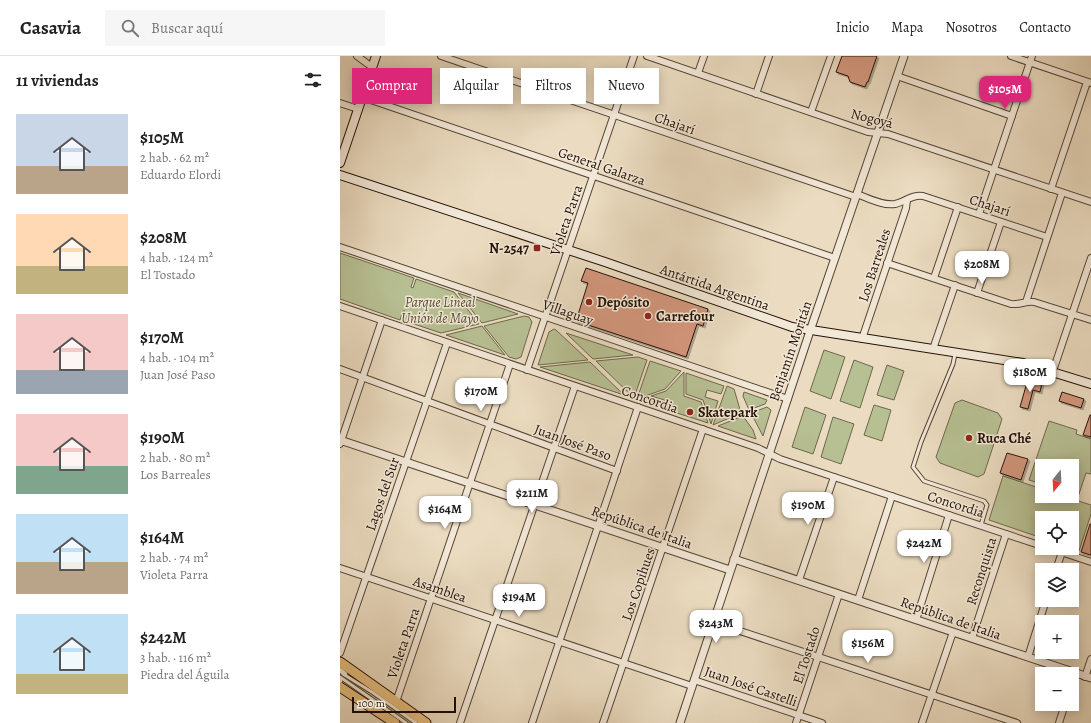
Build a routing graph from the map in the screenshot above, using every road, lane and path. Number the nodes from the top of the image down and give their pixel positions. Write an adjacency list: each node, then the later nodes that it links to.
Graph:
1 (357, 56): 13 (street)
2 (376, 56): 13 (main road)
3 (441, 56): 23 (street, Chajarí)
4 (634, 56): 23 (street, Violeta Parra)
5 (647, 56): 14 (street, Nogoyá)
6 (704, 56): 14 (street)
7 (769, 56): 17 (street)
8 (831, 56): 22 (street)
9 (904, 56): 15 (street, Benjamín Moritán)
10 (1011, 56): 12 (street)
11 (1032, 56): 12 (street)
12 (1030, 63): 16 (street); 24 (street)
13 (372, 67)
14 (698, 73): 17 (street, Nogoyá)
15 (897, 76): 24 (street); 25 (street, Benjamín Moritán)
16 (1089, 83): 30 (street)
17 (756, 94): 22 (street, Nogoyá)
18 (340, 103): 21 (street)
19 (360, 104): 21 (main road)
20 (382, 104): 29 (street, General Galarza)
21 (358, 109): 26 (main road)
22 (811, 112): 25 (street, Nogoyá)
23 (614, 115): 29 (street, Violeta Parra); 32 (street, Chajarí)
24 (1012, 116): 27 (street)
25 (878, 133): 27 (street, Nogoyá); 32 (street, Benjamín Moritán)
26 (340, 163)
27 (994, 170): 30 (street, Nogoyá); 36 (street)
28 (340, 175): 40 (main road, Antártida Argentina)
29 (593, 176): 40 (street, Violeta Parra); 41 (street, General Galarza)
30 (1051, 189): 31 (street, Nogoyá)
31 (1062, 192): 34 (street, Nogoyá); 38 (street)
32 (857, 196): 33 (street, Chajarí); 41 (street, Benjamín Moritán)
33 (907, 200): 35 (street, Chajarí); 43 (street, Los Barreales)
34 (1091, 202)
35 (958, 207): 36 (street, Chajarí); 44 (street)
36 (979, 214): 37 (street, Chajarí)
37 (1002, 222): 38 (street, Chajarí); 46 (street)
38 (1047, 237): 47 (street)
39 (340, 248): 50 (street, Villaguay)
40 (568, 250): 50 (street, Violeta Parra); 53 (main road, Antártida Argentina)
41 (835, 258): 53 (street, Benjamín Moritán)
42 (1091, 258): 49 (street)
43 (888, 263): 44 (street); 54 (street, Los Barreales)
44 (934, 278): 45 (street)
45 (955, 285): 46 (street); 56 (street)
46 (977, 293): 47 (street)
47 (1026, 302): 49 (street)
48 (340, 306): 51 (street, Concordia)
49 (1072, 314): 52 (street); 61 (street)
50 (545, 317): 60 (street, Violeta Parra); 65 (street, Villaguay)
51 (382, 320): 55 (street, Concordia); 62 (street)
52 (1091, 320)
53 (810, 331): 54 (main road, Antártida Argentina); 65 (street, Benjamín Moritán)
54 (862, 338): 56 (main road, Antártida Argentina)
55 (447, 343): 58 (street, Concordia); 66 (street, Lagos del Sur)
56 (933, 349): 57 (main road, Antártida Argentina)
57 (955, 352): 61 (main road, Antártida Argentina); 80 (lane)
58 (510, 364): 60 (street, Concordia); 68 (street, Violeta Parra)
59 (340, 369): 62 (street, Juan José Paso)
60 (527, 370): 64 (street, Concordia)
61 (1053, 371): 63 (main road, Antártida Argentina)
62 (362, 378): 66 (street, Juan José Paso); 70 (street)
63 (1091, 384)
64 (575, 386): 67 (street, Concordia); 71 (street)
65 (788, 399): 72 (street, Benjamín Moritán)
66 (427, 401): 68 (street, Juan José Paso); 73 (street, Lagos del Sur)
67 (638, 407): 69 (street, Concordia); 74 (street)
68 (490, 424): 71 (street, Juan José Paso); 76 (street, Violeta Parra)
69 (703, 429): 72 (street, Concordia); 84 (street, Los Copihues)
70 (340, 441): 73 (street, República de Italia)
71 (554, 448): 74 (street, Juan José Paso); 78 (street)
72 (769, 454): 75 (street, Concordia); 86 (street, Benjamín Moritán)
73 (406, 462): 76 (street, República de Italia); 90 (street, Lagos del Sur)
74 (617, 471): 81 (street)
75 (834, 477): 77 (street, Concordia); 91 (street)
76 (470, 483): 78 (street, República de Italia); 93 (street, Violeta Parra)
77 (892, 496): 79 (street, Concordia); 94 (street)
78 (535, 505): 81 (street, República de Italia); 96 (street)
79 (949, 515): 80 (street, Concordia); 97 (street)
80 (981, 525): 82 (street, Concordia)
81 (598, 526): 84 (street, República de Italia); 101 (street)
82 (1006, 534): 83 (street, Concordia); 100 (street, Reconquista)
83 (1035, 544)
84 (663, 548): 89 (street, República de Italia); 107 (street, Los Copihues)
85 (1071, 555): 87 (street)
86 (734, 559): 89 (street, Benjamín Moritán); 91 (street, República de Italia)
87 (1091, 562)
88 (340, 568): 90 (street, Asamblea)
89 (730, 570): 98 (street, Benjamín Moritán)
90 (367, 577): 93 (street, Asamblea); 102 (street, Lagos del Sur)
91 (799, 580): 92 (street, República de Italia)
92 (839, 594): 94 (street, República de Italia); 103 (street, El Tostado)
93 (431, 598): 96 (street, Asamblea); 116 (street, Violeta Parra)
94 (858, 600): 97 (street, República de Italia)
95 (1044, 607): 104 (street)
96 (496, 620): 101 (street, Asamblea); 123 (street)
97 (916, 620): 99 (street, República de Italia)
98 (713, 622): 103 (street); 113 (street, Benjamín Moritán)
99 (953, 632): 100 (street, República de Italia); 115 (street)
100 (972, 638): 104 (street, República de Italia)
101 (560, 641): 107 (street, Asamblea); 124 (street)
102 (340, 653)
103 (818, 657): 115 (street); 118 (street, El Tostado)
104 (1028, 657): 109 (street, República de Italia)
105 (1091, 660): 111 (street)
106 (340, 662): 116 (main road)
107 (624, 663): 113 (street, Asamblea); 125 (street, Los Copihues)
108 (340, 666): 110 (street)
109 (1057, 667)
110 (340, 671): 121 (lane)
111 (1088, 677)
112 (340, 679): 120 (lane)
113 (693, 683): 118 (street, Juan José Castelli); 126 (street, Benjamín Moritán)
114 (340, 687): 119 (main road)
115 (932, 695): 129 (street); 130 (street)
116 (396, 702): 122 (main road)
117 (1062, 711): 131 (street)
118 (799, 715): 127 (street, El Tostado); 128 (street, Juan José Castelli)
119 (395, 723)
120 (406, 723)
121 (416, 723)
122 (426, 723)
123 (460, 723)
124 (532, 723)
125 (603, 723)
126 (680, 723)
127 (796, 723)
128 (822, 723)
129 (922, 723)
130 (1017, 723)
131 (1058, 723)

